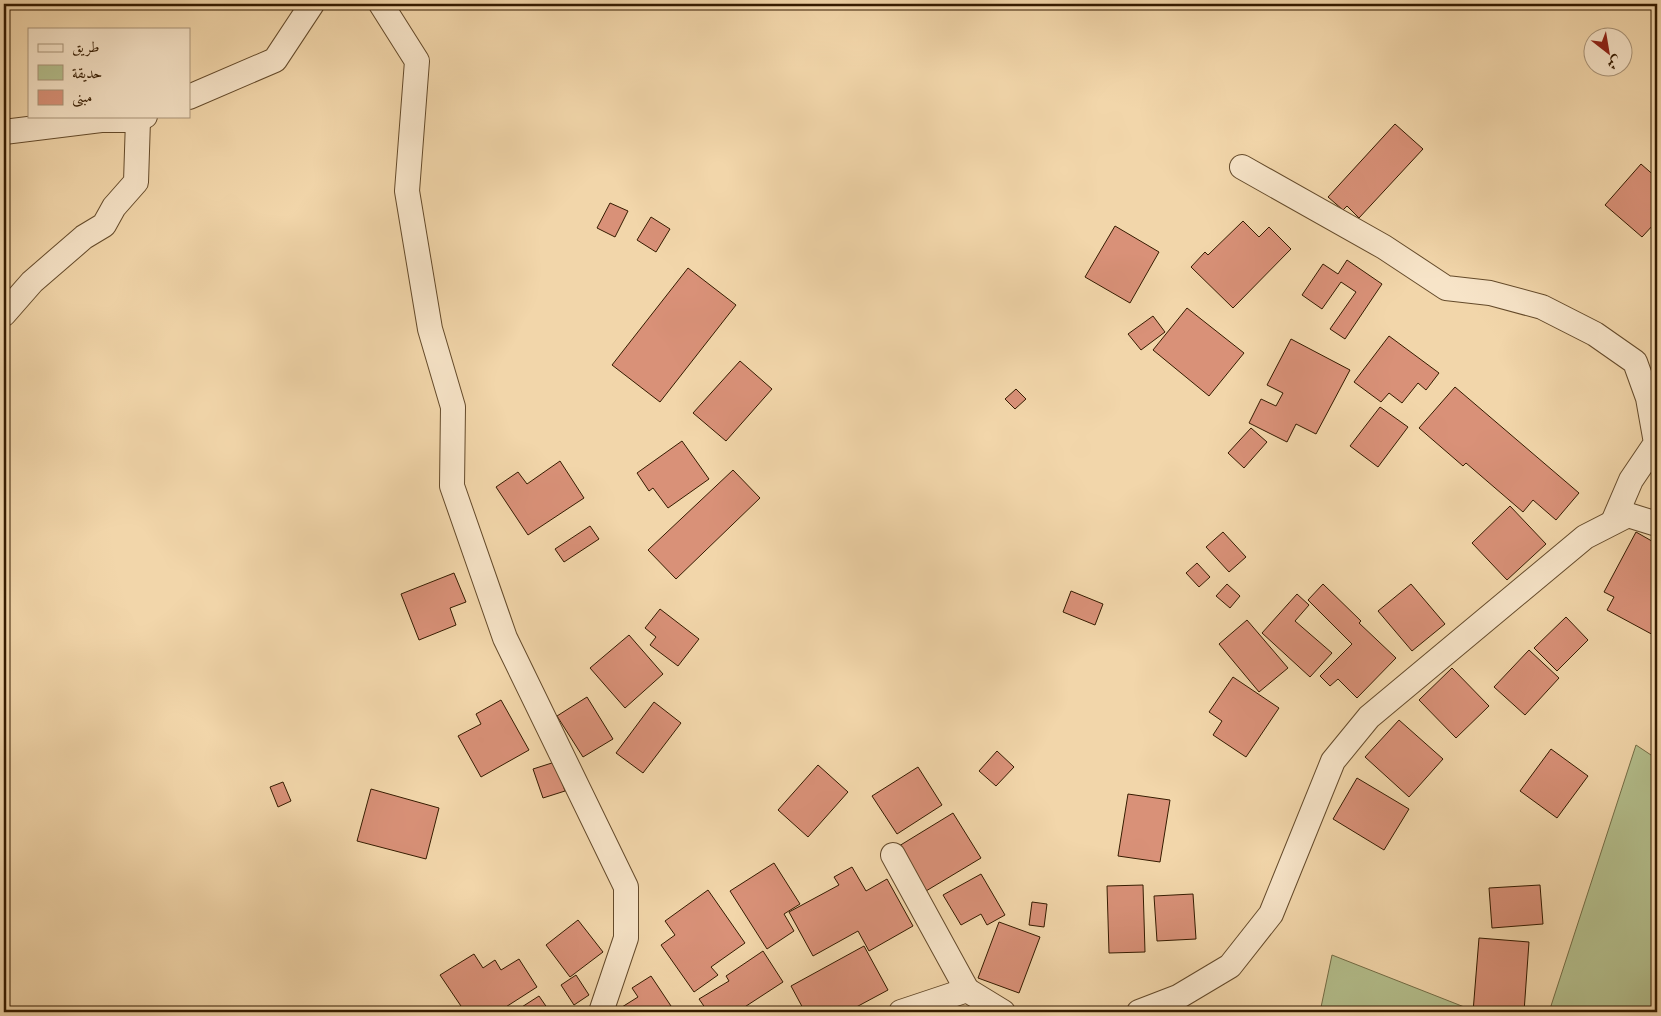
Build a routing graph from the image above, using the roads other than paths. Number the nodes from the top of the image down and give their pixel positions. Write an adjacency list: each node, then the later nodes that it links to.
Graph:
1 (312, 4): 3 (street)
2 (381, 4): 12 (street)
3 (190, 97)
4 (141, 118): 5 (street); 7 (street)
5 (4, 132)
6 (1242, 166): 8 (street)
7 (4, 314)
8 (1613, 522): 9 (street); 15 (street)
9 (1657, 524)
10 (894, 854): 11 (street)
11 (967, 990): 13 (street); 14 (street)
12 (601, 1012)
13 (901, 1012)
14 (1003, 1012)
15 (1139, 1012)

